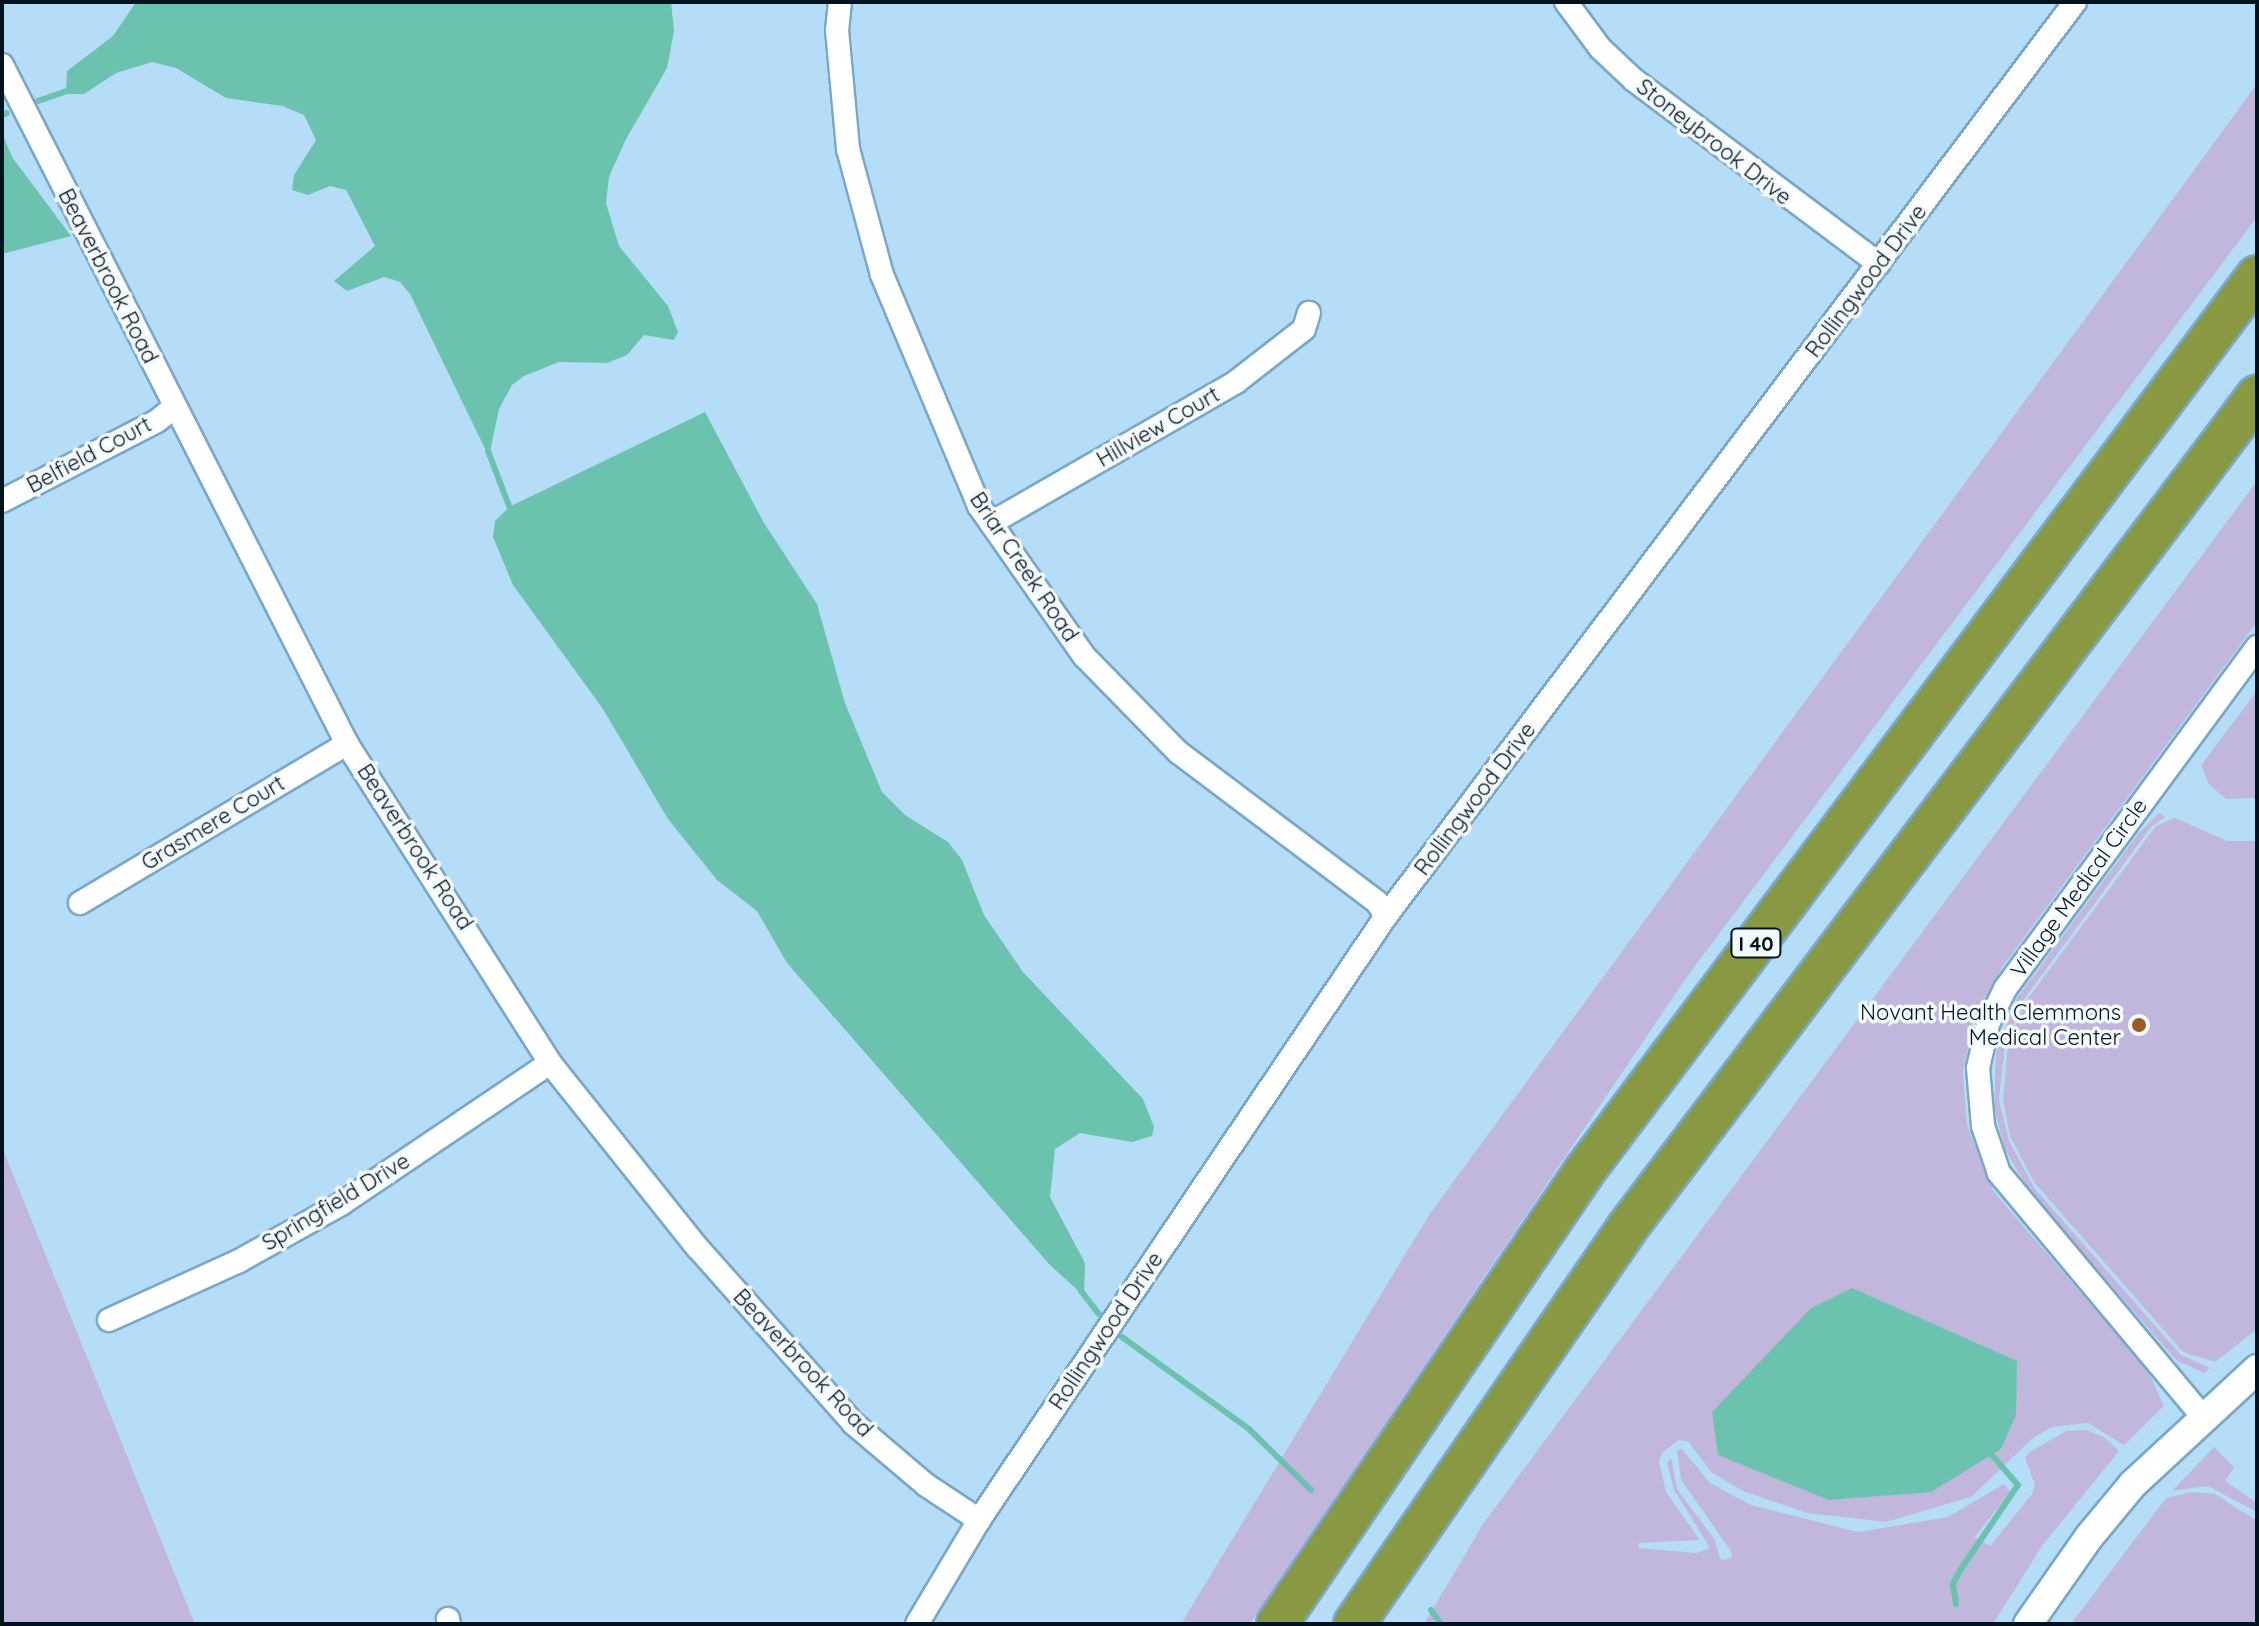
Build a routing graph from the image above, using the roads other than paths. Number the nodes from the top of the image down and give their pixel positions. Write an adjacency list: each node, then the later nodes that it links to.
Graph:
1 (840, 2): 11 (street, Briar Creek Road)
2 (1566, 2): 5 (street, Stoneybrook Drive)
3 (2075, 2): 5 (street, Rollingwood Drive)
4 (2, 65): 9 (street, Beaverbrook Road)
5 (1879, 264): 15 (street, Rollingwood Drive)
6 (2257, 276): 22 (highway, I 40)
7 (1309, 313): 11 (street, Hillview Court)
8 (2257, 396): 23 (highway)
9 (174, 407): 10 (street, Belfield Court); 13 (street, Beaverbrook Road)
10 (2, 501)
11 (991, 523): 15 (street, Briar Creek Road)
12 (2257, 647): 19 (street, Village Medical Circle)
13 (347, 744): 14 (street, Grasmere Court); 16 (street, Beaverbrook Road)
14 (80, 903)
15 (1386, 916): 20 (street, Rollingwood Drive)
16 (550, 1063): 17 (street, Springfield Drive); 20 (street, Beaverbrook Road)
17 (109, 1320)
18 (2257, 1369): 19 (street)
19 (2203, 1417): 24 (street)
20 (979, 1520): 21 (street, Rollingwood Drive)
21 (917, 1624)
22 (1277, 1624)
23 (1354, 1624)
24 (2028, 1624)

